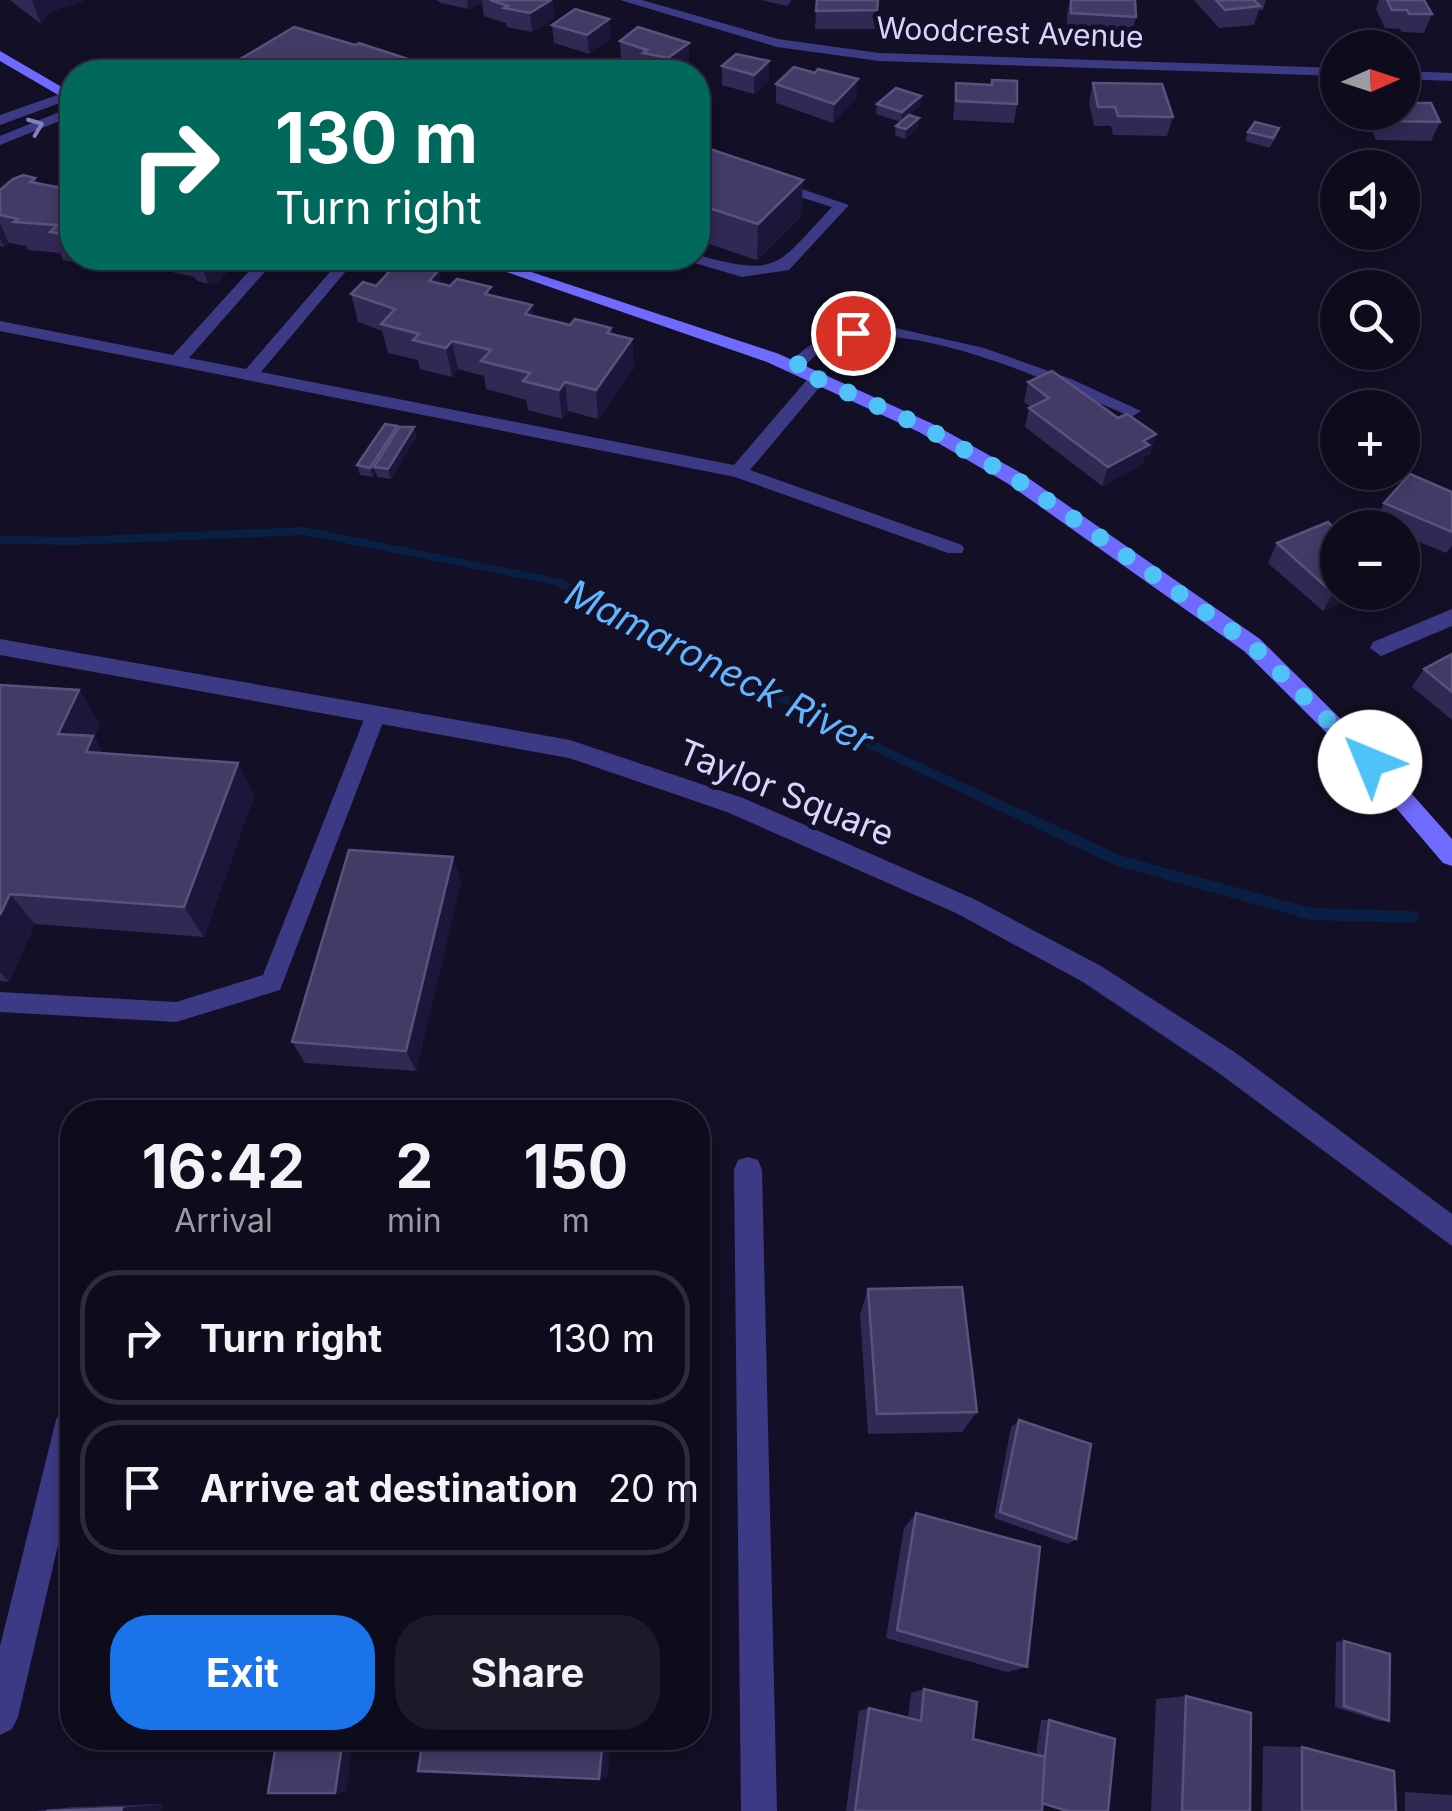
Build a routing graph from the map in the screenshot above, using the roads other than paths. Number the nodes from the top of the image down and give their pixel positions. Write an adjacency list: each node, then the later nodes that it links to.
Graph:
1 (626, 0): 3 (street, Woodcrest Avenue)
2 (0, 56): 6 (main road)
3 (1320, 71)
4 (1420, 76): 5 (street)
5 (1452, 77)
6 (60, 95)
7 (60, 105): 9 (street)
8 (60, 108): 10 (lane, one-way to 8)
9 (0, 120)
10 (0, 141)
11 (752, 178): 12 (lane)
12 (710, 263)
13 (258, 270): 17 (lane)
14 (340, 270): 19 (lane)
15 (509, 270): 18 (main road)
16 (0, 326): 17 (lane)
17 (177, 360): 19 (lane)
18 (794, 368): 20 (main road); 21 (lane)
19 (250, 375): 22 (lane)
20 (818, 378): 22 (lane); 28 (main road)
21 (1132, 412)
22 (738, 472): 23 (lane)
23 (955, 548)
24 (1452, 616): 26 (street)
25 (0, 647): 27 (street, Taylor Square)
26 (1381, 648)
27 (375, 718): 29 (lane); 31 (street, Taylor Square)
28 (1452, 856)
29 (0, 1002)
30 (748, 1170): 34 (street)
31 (1452, 1232)
32 (60, 1470): 33 (street)
33 (0, 1717)
34 (759, 1811)

